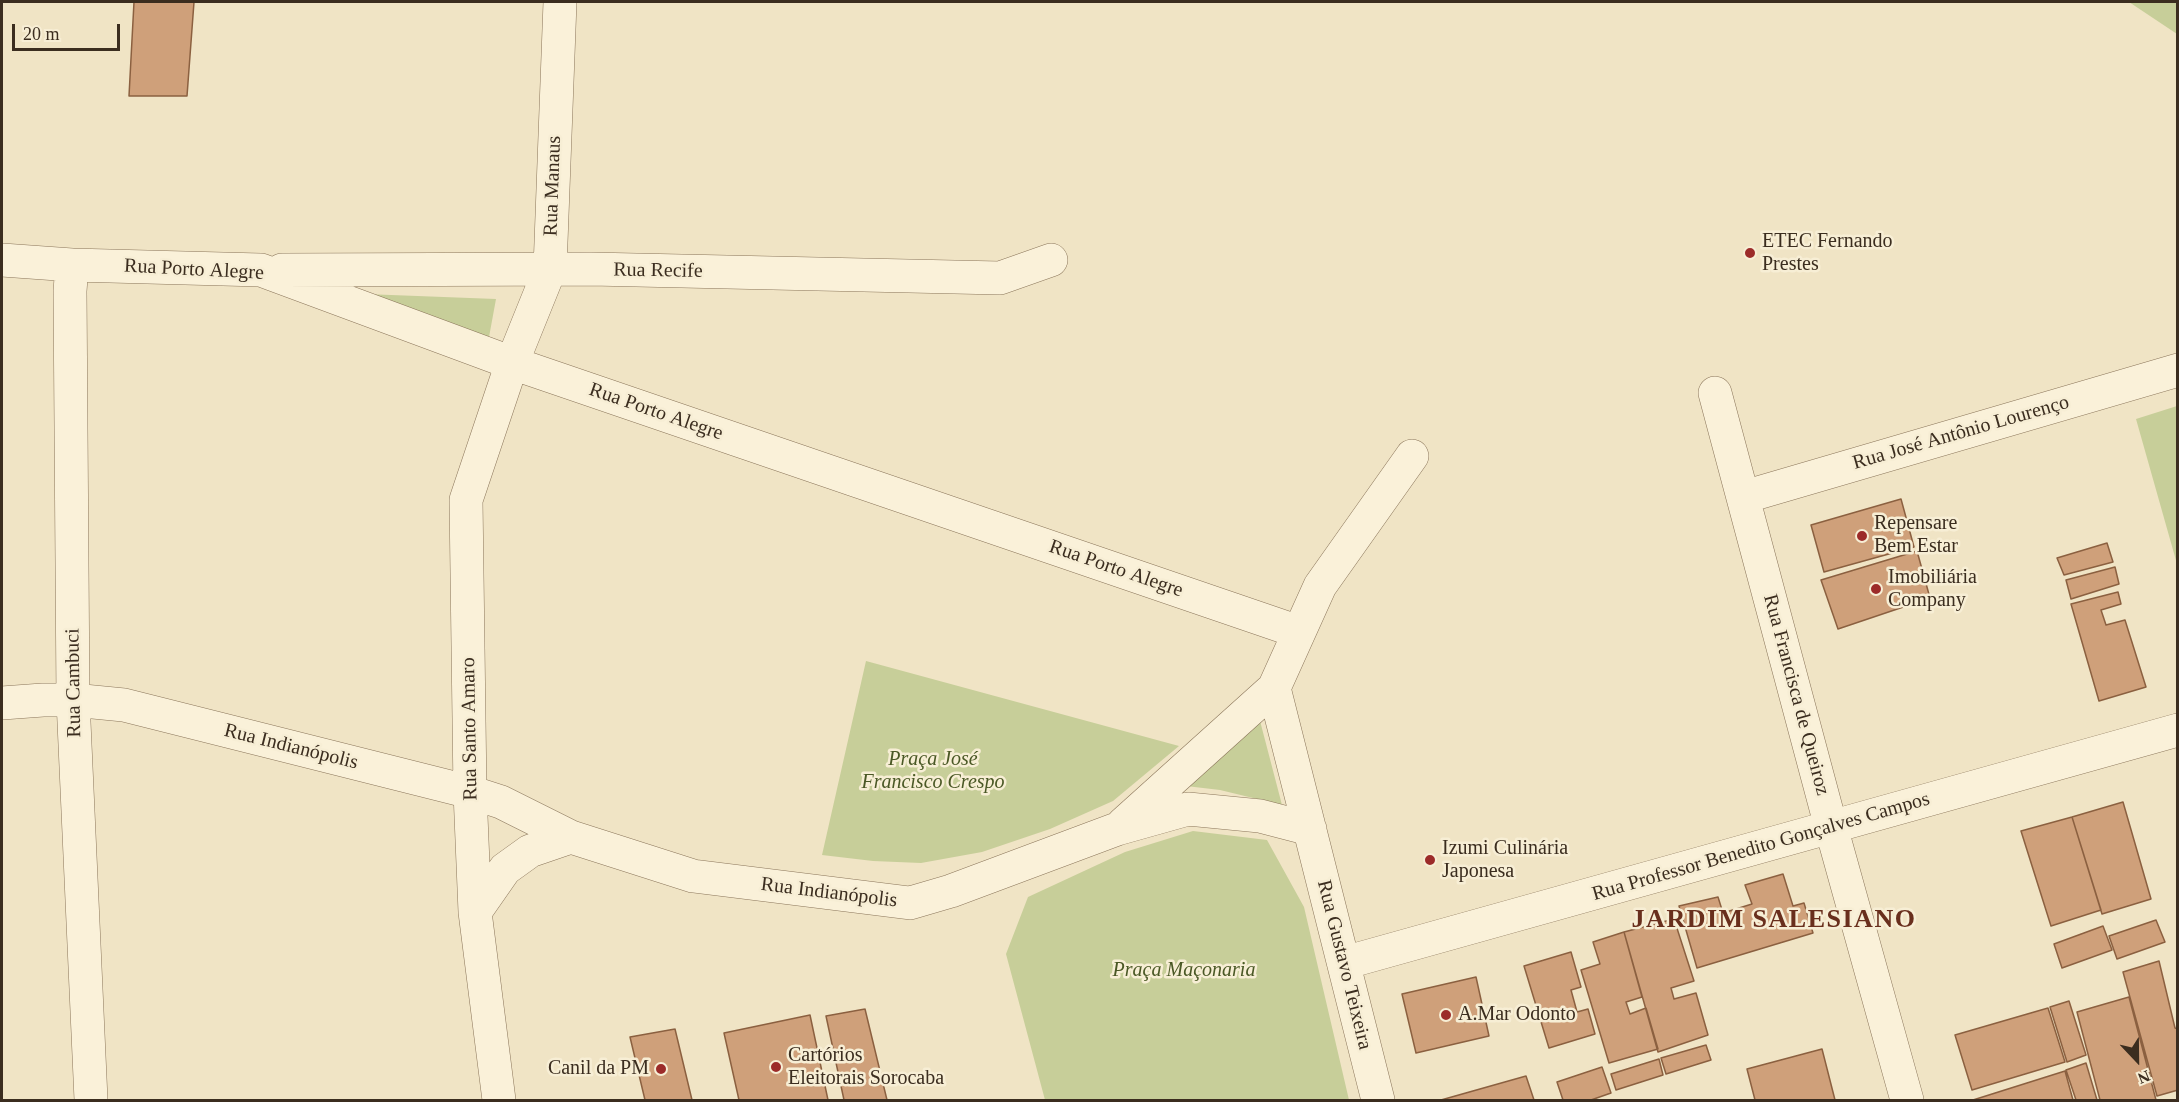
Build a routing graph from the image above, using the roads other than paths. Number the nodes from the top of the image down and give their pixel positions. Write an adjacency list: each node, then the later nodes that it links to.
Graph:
1 (560, 2): 5 (street, Rua Manaus)
2 (2, 260): 4 (street, Rua Porto Alegre)
3 (1051, 260): 5 (street, Rua Recife)
4 (72, 266): 6 (street, Rua Porto Alegre); 14 (street, Rua Cambuci)
5 (550, 269): 6 (street, Rua Recife); 7 (street, Rua Manaus)
6 (261, 270): 7 (street, Rua Porto Alegre)
7 (512, 363): 12 (street, Rua Porto Alegre); 17 (street, Rua Santo Amaro)
8 (2178, 370): 11 (street, Rua José Antônio Lourenço)
9 (1715, 393): 11 (street, Rua Francisca de Queiroz)
10 (1412, 456): 12 (street)
11 (1744, 497): 18 (street, Rua Francisca de Queiroz)
12 (1299, 632): 13 (street)
13 (1274, 688): 19 (street, Rua Indianópolis); 20 (street, Rua Gustavo Teixeira)
14 (73, 700): 15 (street, Rua Indianópolis); 17 (street, Rua Indianópolis); 24 (street, Rua Cambuci)
15 (2, 703)
16 (2178, 730): 18 (street, Rua Professor Benedito Gonçalves Campos)
17 (470, 792): 21 (street, Rua Indianópolis); 22 (street, Rua Santo Amaro)
18 (1831, 827): 23 (street, Rua Professor Benedito Gonçalves Campos); 27 (street, Rua Francisca de Queiroz)
19 (1117, 829): 20 (street, Rua Indianópolis); 21 (street, Rua Indianópolis)
20 (1310, 829): 23 (street, Rua Gustavo Teixeira)
21 (571, 837): 22 (street)
22 (475, 912): 25 (street, Rua Santo Amaro)
23 (1344, 963): 26 (street, Rua Gustavo Teixeira)
24 (91, 1101)
25 (499, 1101)
26 (1378, 1101)
27 (1907, 1101)

